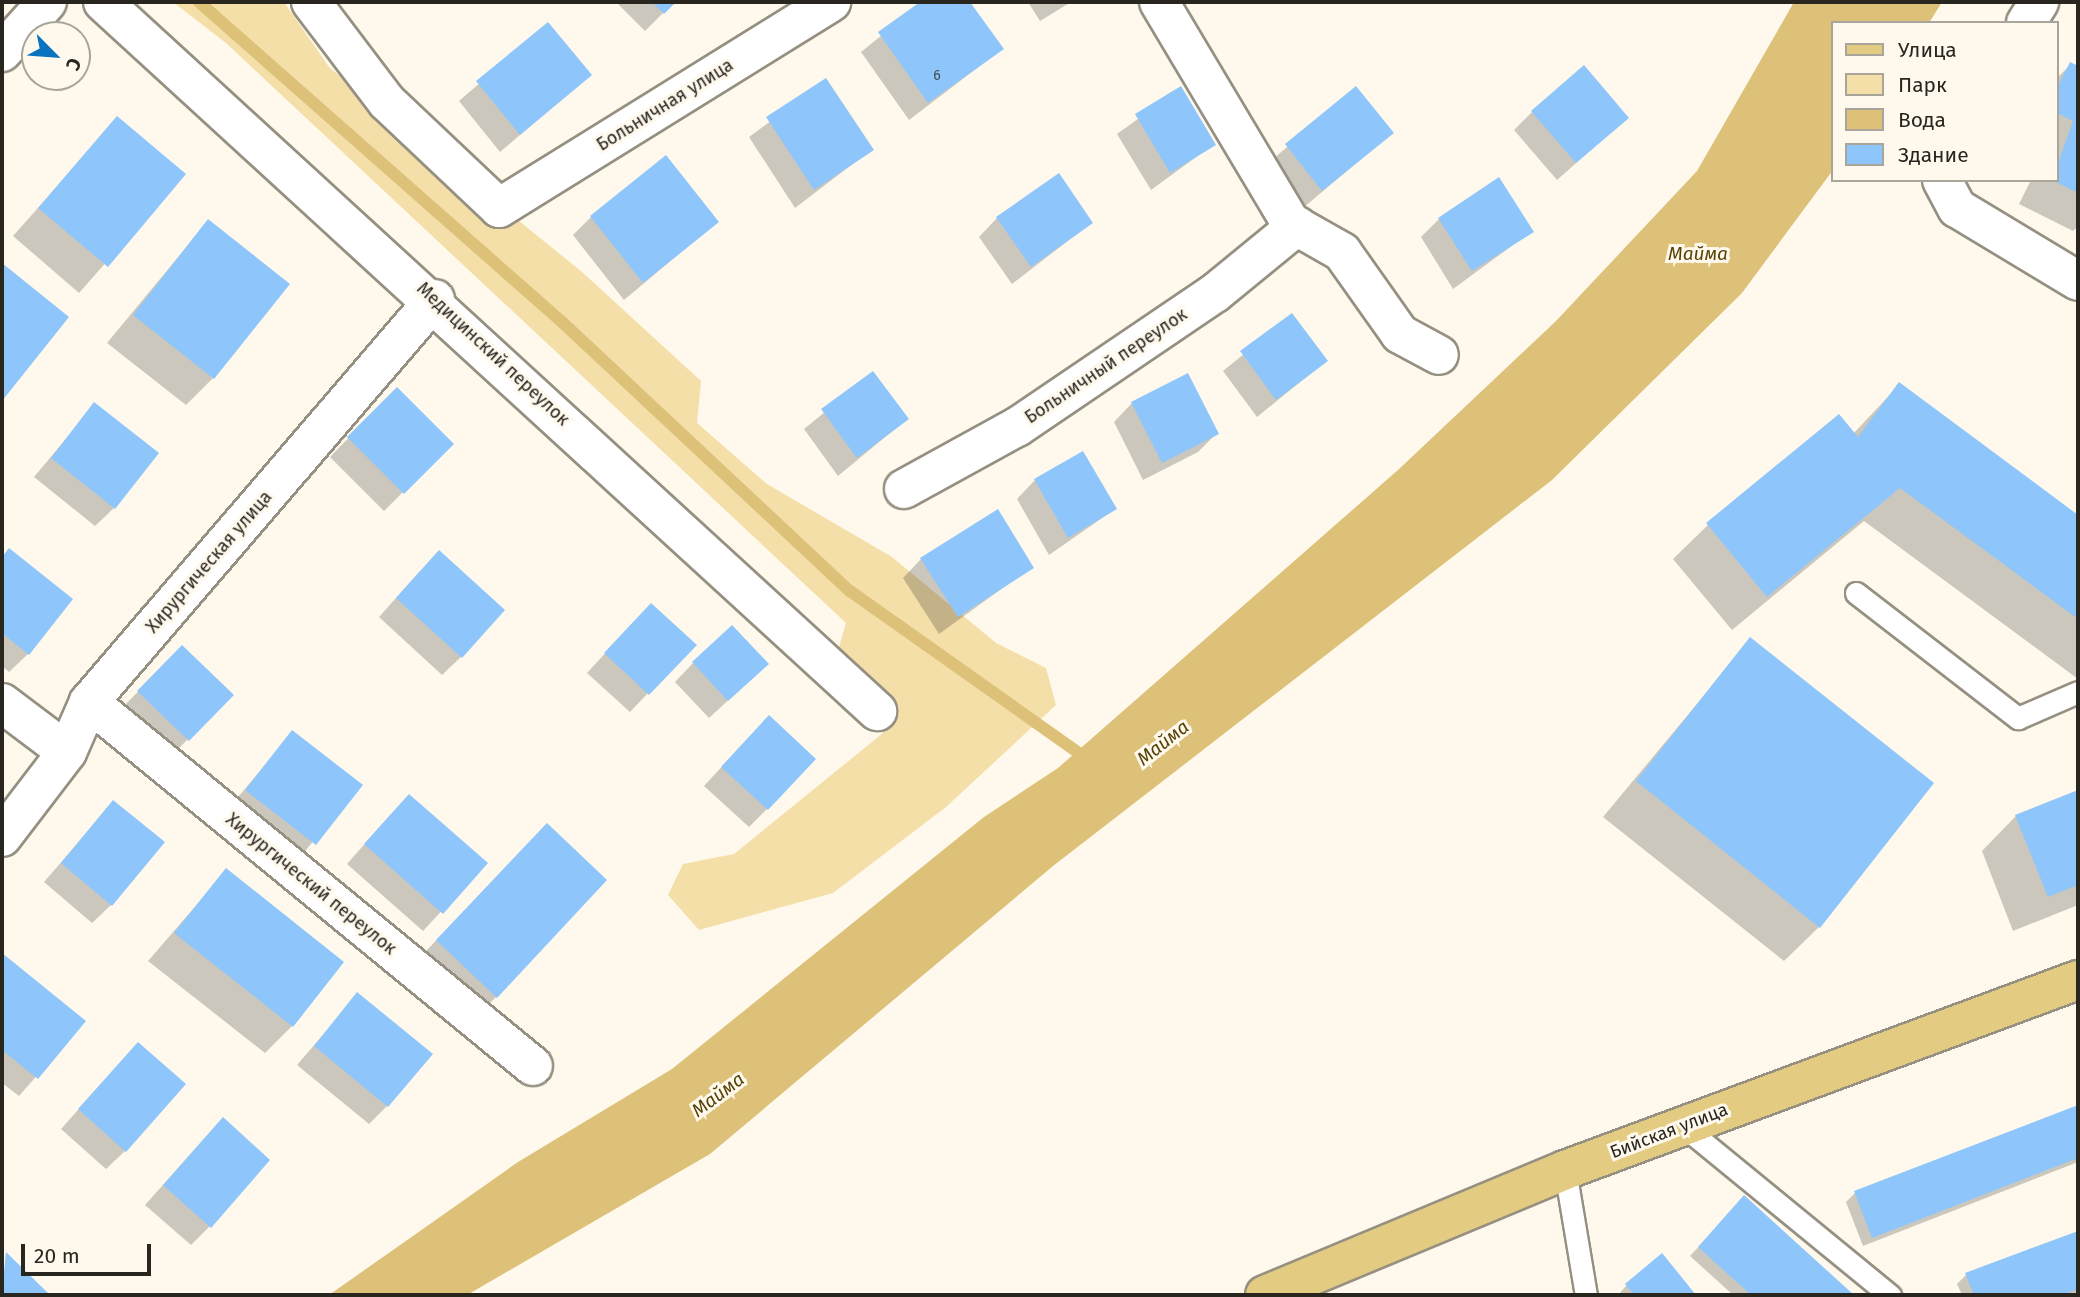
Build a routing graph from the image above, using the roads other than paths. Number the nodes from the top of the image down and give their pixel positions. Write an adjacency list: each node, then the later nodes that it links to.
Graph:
1 (47, 2): 8 (street)
2 (103, 2): 12 (street, Медицинский переулок)
3 (311, 2): 4 (street, Больничная улица)
4 (831, 2)
5 (1160, 2): 10 (street)
6 (2039, 2): 7 (street)
7 (2027, 21)
8 (2, 52)
9 (1943, 182): 11 (street)
10 (1297, 226): 13 (street); 14 (street, Больничный переулок)
11 (2078, 281)
12 (435, 299): 17 (street, Хирургическая улица); 19 (street, Медицинский переулок)
13 (1439, 355)
14 (904, 489)
15 (1856, 593): 16 (lane)
16 (2078, 692)
17 (89, 702): 20 (street, Хирургическая улица); 23 (street, Хирургический переулок)
18 (2, 703): 20 (street)
19 (877, 711)
20 (66, 751): 21 (street, Хирургическая улица)
21 (2, 837)
22 (2078, 980): 24 (main road, Бийская улица)
23 (533, 1066)
24 (1682, 1125): 25 (main road, Бийская улица); 28 (lane)
25 (1565, 1170): 26 (main road, Бийская улица); 27 (lane)
26 (1265, 1295)
27 (1586, 1295)
28 (1890, 1295)

